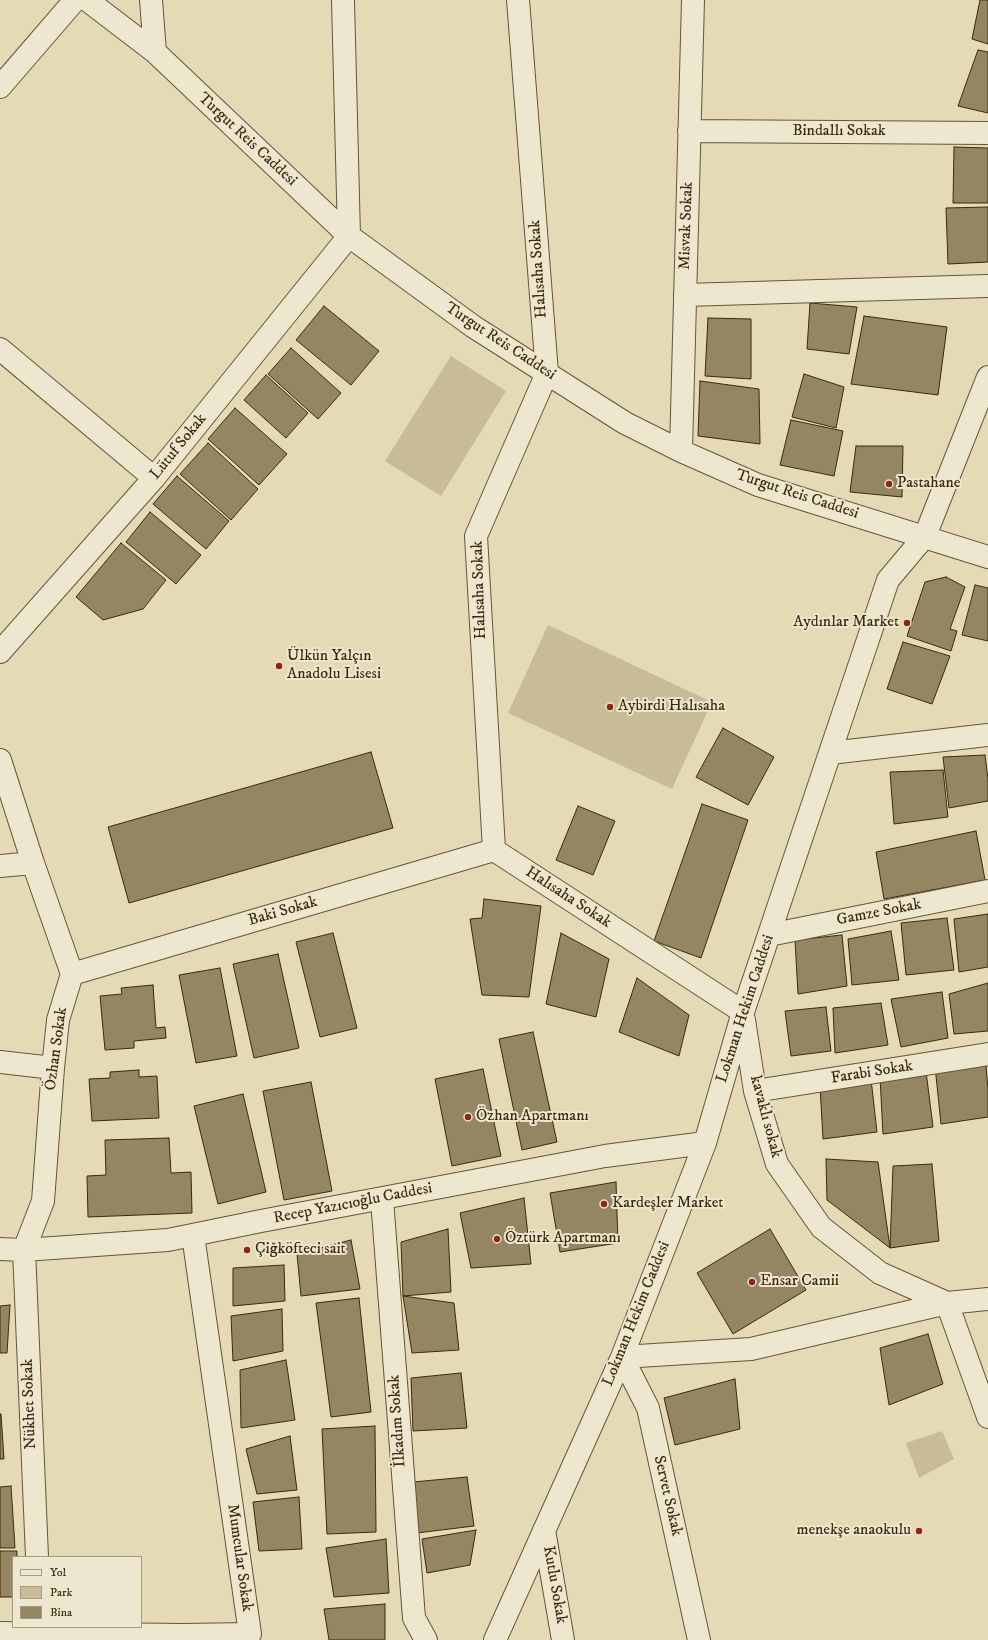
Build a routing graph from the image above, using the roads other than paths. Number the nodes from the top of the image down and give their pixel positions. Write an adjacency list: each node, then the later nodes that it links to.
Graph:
1 (75, 0): 8 (street)
2 (87, 0): 7 (street, Turgut Reis Caddesi)
3 (151, 0): 7 (street)
4 (343, 0): 11 (street)
5 (518, 0): 15 (street, Halısaha Sokak)
6 (693, 0): 9 (street, Misvak Sokak)
7 (154, 52): 11 (street, Turgut Reis Caddesi)
8 (0, 87)
9 (689, 131): 10 (street, Bindallı Sokak); 13 (street, Misvak Sokak)
10 (988, 133)
11 (349, 236): 15 (street, Turgut Reis Caddesi); 18 (street, Lütuf Sokak)
12 (988, 286): 13 (street)
13 (685, 295): 17 (street, Misvak Sokak)
14 (0, 350): 18 (street)
15 (547, 373): 17 (street, Turgut Reis Caddesi); 25 (street, Halısaha Sokak)
16 (988, 378): 19 (street, Lokman Hekim Caddesi)
17 (681, 451): 19 (street, Turgut Reis Caddesi)
18 (154, 478): 21 (street, Lütuf Sokak)
19 (925, 536): 20 (street, Turgut Reis Caddesi); 23 (street, Lokman Hekim Caddesi)
20 (988, 556)
21 (0, 652)
22 (988, 735): 23 (street)
23 (830, 753): 29 (street, Lokman Hekim Caddesi)
24 (0, 760): 26 (street)
25 (494, 850): 30 (street, Baki Sokak); 31 (street, Halısaha Sokak)
26 (33, 864): 27 (street); 30 (street)
27 (0, 866)
28 (988, 891): 29 (street, Gamze Sokak)
29 (769, 935): 31 (street, Lokman Hekim Caddesi)
30 (72, 974): 34 (street, Özhan Sokak)
31 (743, 1012): 35 (street, kavaklı sokak); 36 (street, Lokman Hekim Caddesi)
32 (988, 1054): 35 (street, Farabi Sokak)
33 (0, 1062): 34 (street)
34 (53, 1068): 40 (street, Özhan Sokak)
35 (755, 1091): 42 (street, kavaklı sokak)
36 (705, 1144): 37 (street, Recep Yazıcıoğlu Caddesi); 43 (street, Lokman Hekim Caddesi)
37 (382, 1199): 38 (street, Recep Yazıcıoğlu Caddesi); 50 (street, İlkadım Sokak)
38 (193, 1235): 40 (street, Recep Yazıcıoğlu Caddesi); 49 (street, Mumcular Sokak)
39 (0, 1249): 40 (street, Recep Yazıcıoğlu Caddesi)
40 (24, 1250): 46 (street, Nükhet Sokak)
41 (988, 1299): 42 (street)
42 (947, 1302): 43 (street); 44 (street)
43 (622, 1357): 45 (street, Lokman Hekim Caddesi); 53 (street, Servet Sokak)
44 (988, 1417)
45 (544, 1530): 51 (street, Lokman Hekim Caddesi); 52 (street, Kutlu Sokak)
46 (37, 1556)
47 (0, 1633): 48 (street, Mumcular Sokak)
48 (40, 1634): 49 (street, Mumcular Sokak)
49 (251, 1637)
50 (426, 1640)
51 (495, 1640)
52 (563, 1640)
53 (700, 1640)

